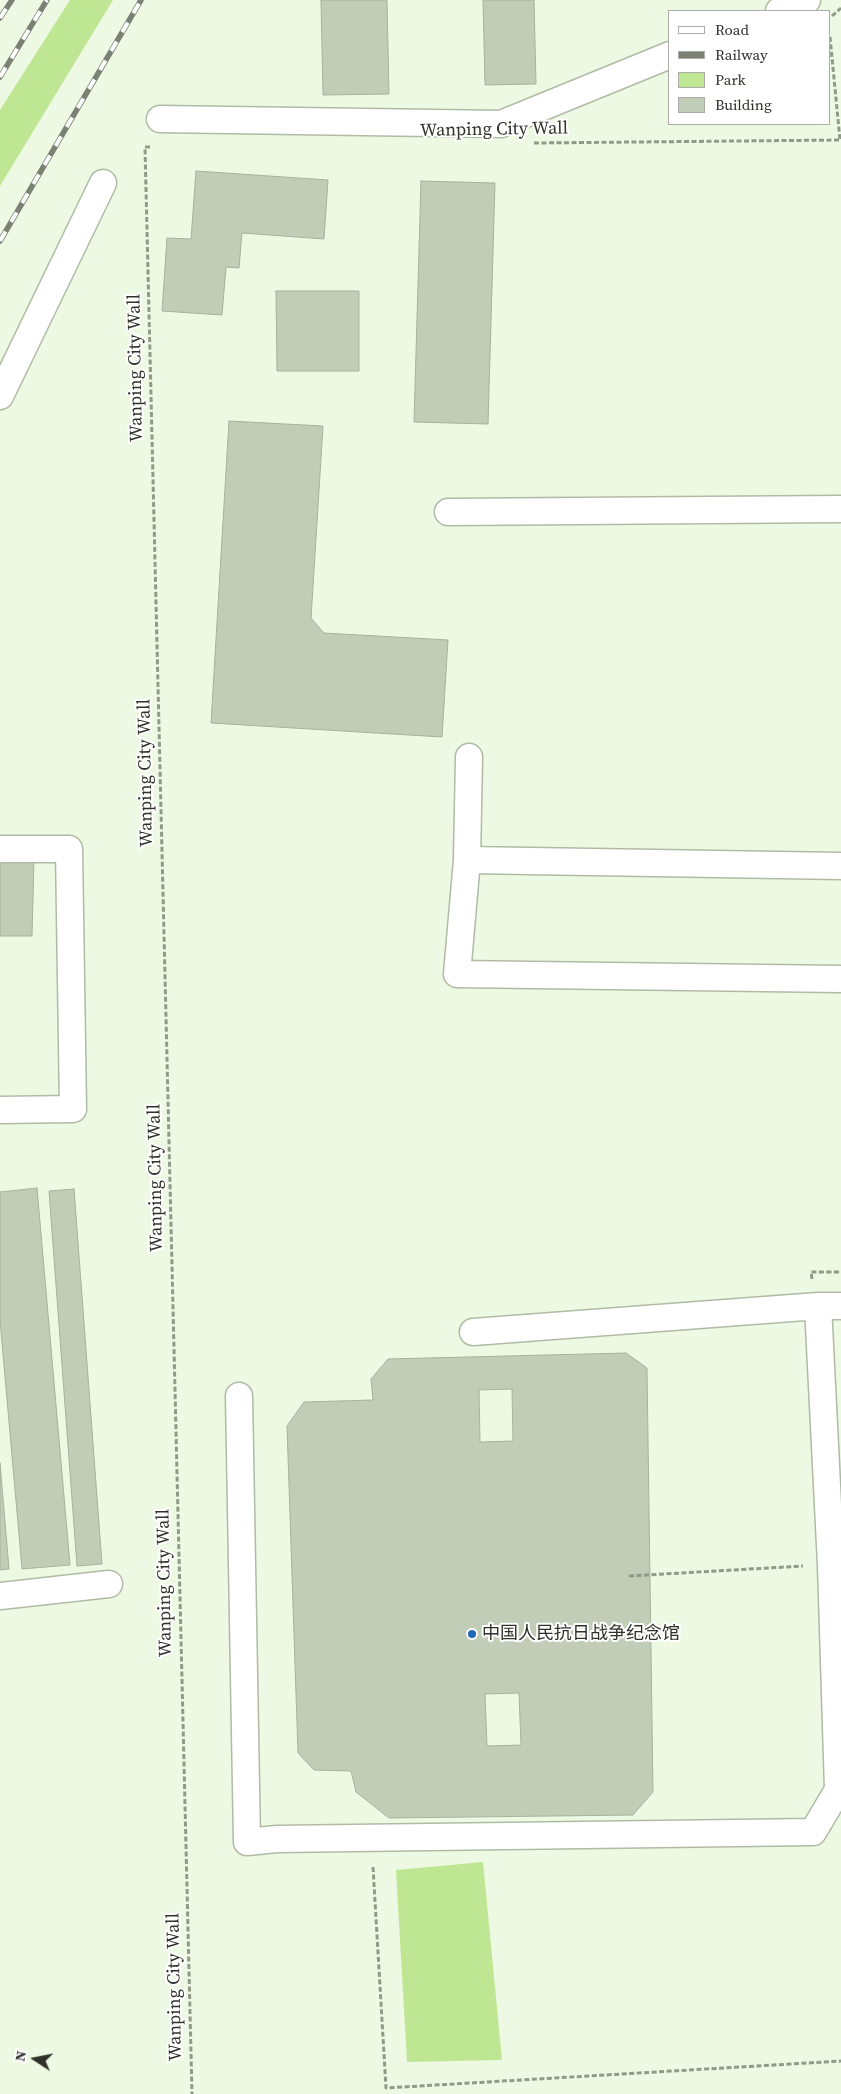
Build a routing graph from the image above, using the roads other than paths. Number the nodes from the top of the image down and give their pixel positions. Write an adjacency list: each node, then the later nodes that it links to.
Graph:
1 (807, 0): 2 (street)
2 (782, 10)
3 (668, 57): 4 (street)
4 (160, 119)
5 (103, 183): 6 (street)
6 (0, 396)
7 (841, 510): 8 (street)
8 (448, 512)
9 (469, 757): 11 (street)
10 (0, 849): 14 (street)
11 (466, 860): 12 (street); 13 (street)
12 (841, 866)
13 (841, 979)
14 (0, 1110)
15 (830, 1306): 16 (street); 18 (street)
16 (473, 1332)
17 (239, 1396): 18 (street)
18 (836, 1565)
19 (109, 1584): 20 (street)
20 (0, 1596)

